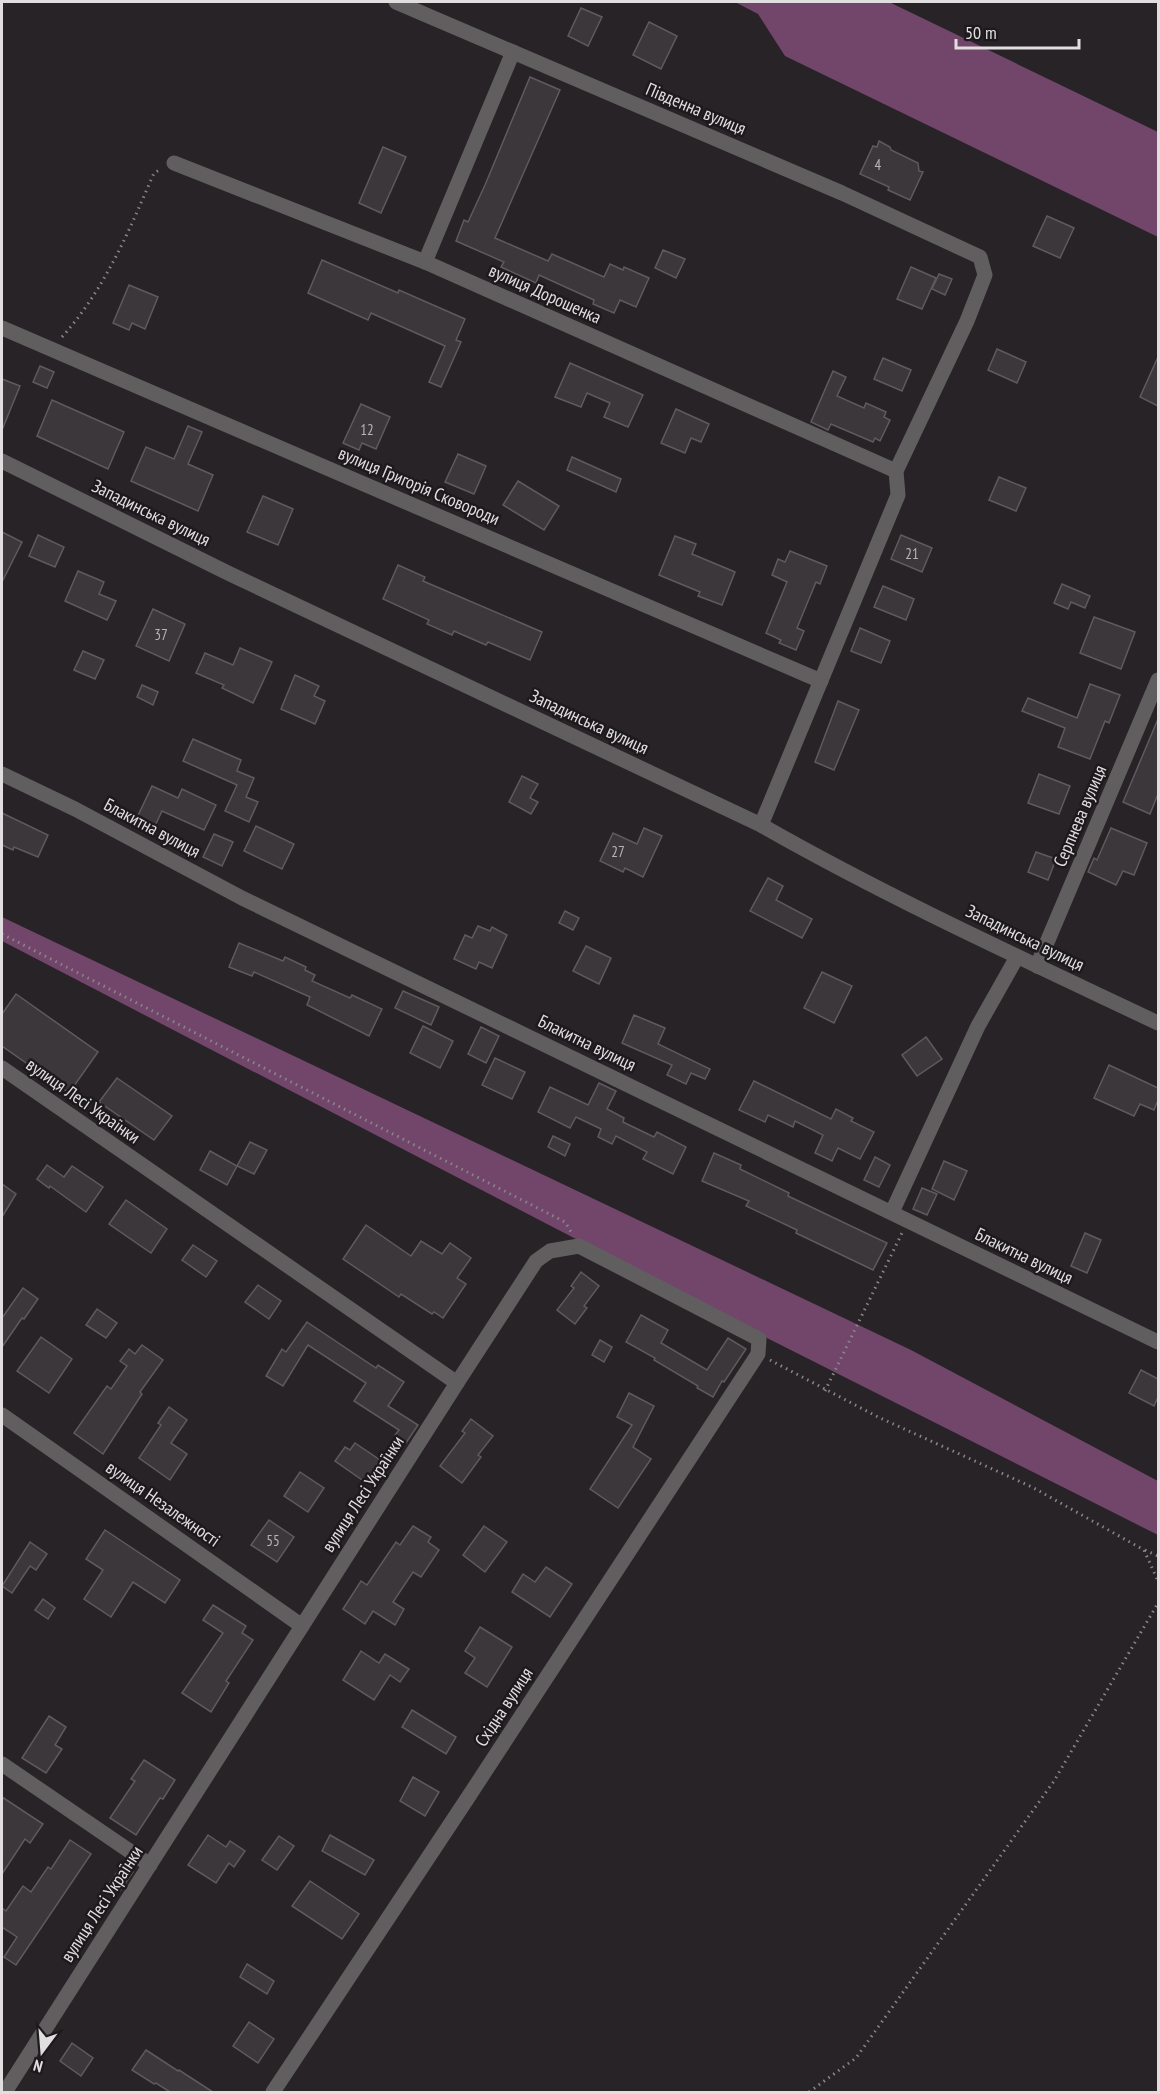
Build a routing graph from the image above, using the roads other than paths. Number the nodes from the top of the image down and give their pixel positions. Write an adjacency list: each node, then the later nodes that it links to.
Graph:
1 (396, 2): 2 (street, Південна вулиця)
2 (513, 52): 4 (street); 7 (street, Південна вулиця)
3 (174, 163): 4 (street, вулиця Дорошенка)
4 (425, 262): 7 (street, вулиця Дорошенка)
5 (2, 328): 9 (street, вулиця Григорія Сковороди)
6 (2, 461): 11 (street, Западинська вулиця)
7 (896, 471): 9 (street)
8 (1158, 680): 13 (street, Серпнева вулиця)
9 (821, 681): 11 (street)
10 (2, 774): 16 (street, Блакитна вулиця)
11 (761, 825): 12 (street, Западинська вулиця)
12 (1017, 957): 13 (street, Западинська вулиця); 16 (street)
13 (1037, 966): 14 (street, Западинська вулиця)
14 (1158, 1023)
15 (2, 1068): 18 (street, вулиця Лесі Українки)
16 (892, 1212): 17 (street, Блакитна вулиця)
17 (1158, 1342)
18 (457, 1383): 20 (street, вулиця Лесі Українки); 24 (street, Східна вулиця)
19 (2, 1415): 20 (street, вулиця Незалежності)
20 (302, 1626): 22 (street, вулиця Лесі Українки)
21 (2, 1764): 22 (street)
22 (150, 1865): 23 (street, вулиця Лесі Українки)
23 (4, 2092)
24 (273, 2092)

